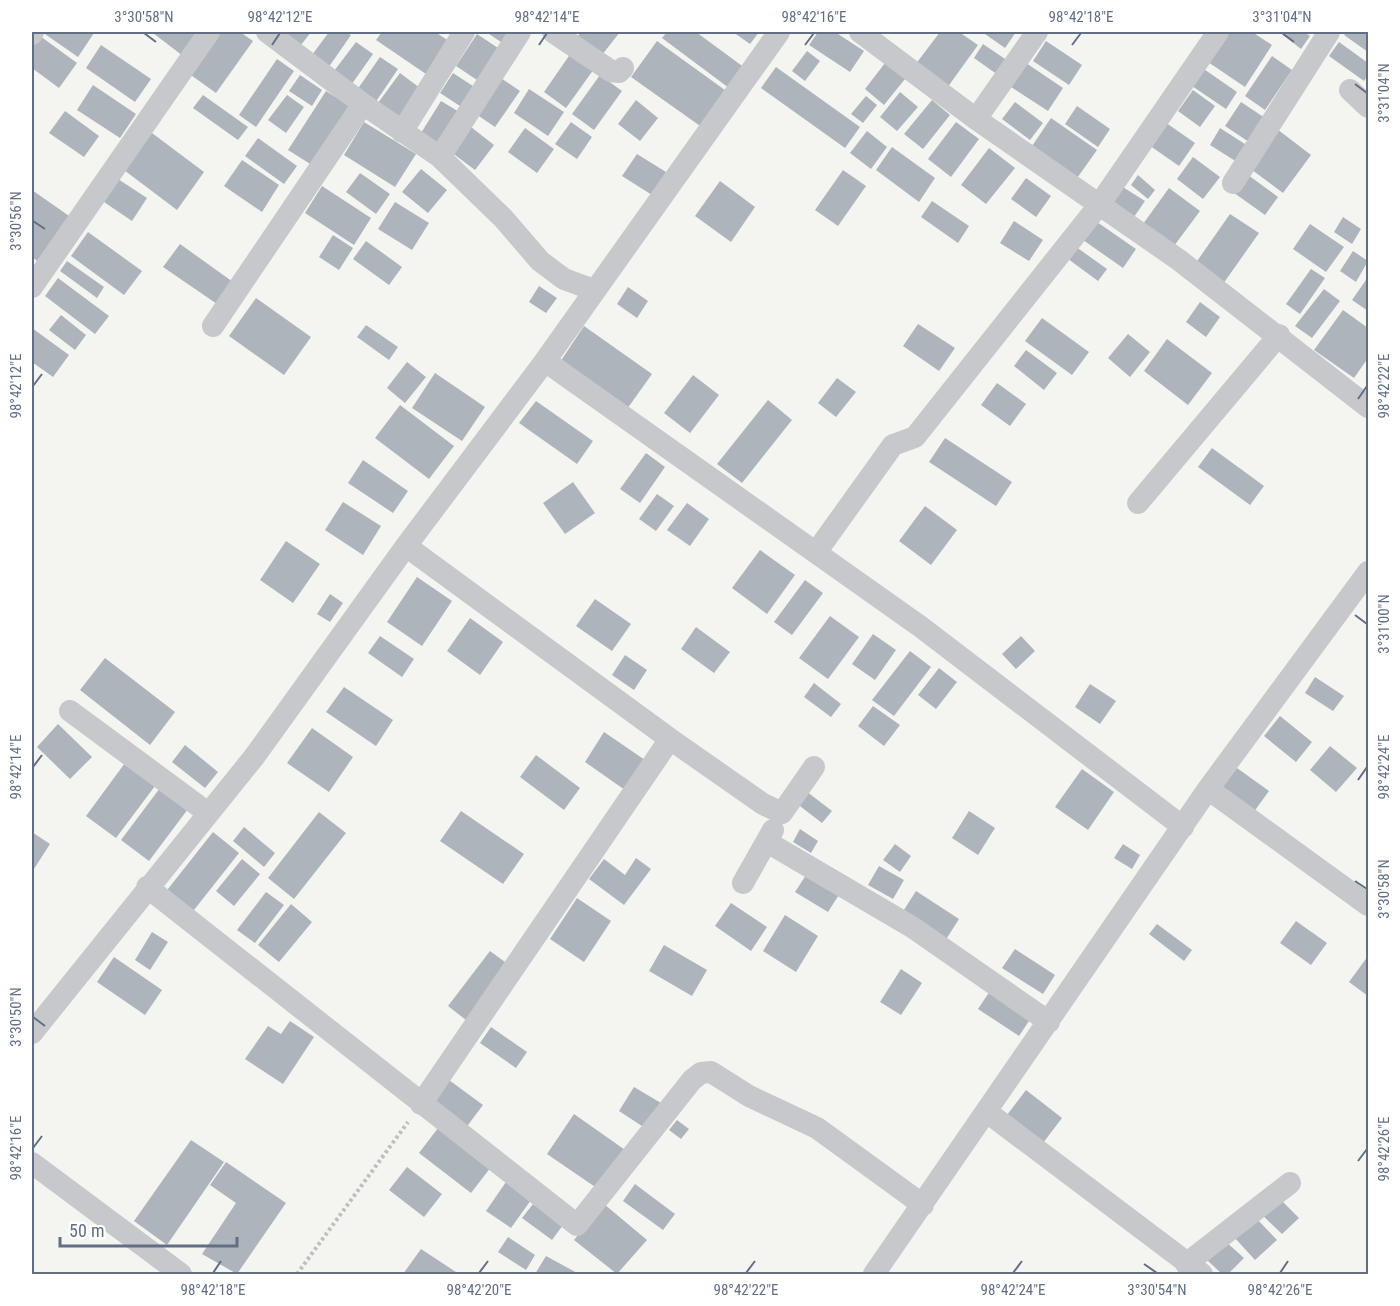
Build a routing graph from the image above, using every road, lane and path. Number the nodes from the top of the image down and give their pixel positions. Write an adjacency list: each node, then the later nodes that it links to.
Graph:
1 (209, 32): 20 (street)
2 (267, 32): 13 (street)
3 (464, 32): 16 (street)
4 (520, 32): 17 (street)
5 (553, 32): 11 (street)
6 (779, 32): 21 (street)
7 (860, 32): 15 (street)
8 (1037, 32): 15 (street)
9 (1218, 32): 19 (street)
10 (1329, 32): 18 (street)
11 (623, 68)
12 (1350, 90): 14 (street)
13 (363, 104): 16 (street); 22 (street)
14 (1368, 106)
15 (976, 119): 19 (street)
16 (402, 132): 17 (street)
17 (440, 157): 21 (street)
18 (1233, 183)
19 (1099, 205): 23 (street); 28 (street)
20 (32, 287)
21 (594, 290): 24 (street)
22 (213, 326)
23 (1279, 335): 25 (street); 26 (street)
24 (545, 361): 27 (street); 28 (street)
25 (1368, 407)
26 (1138, 503)
27 (406, 546): 31 (street); 34 (street)
28 (817, 551): 36 (street)
29 (1368, 572): 33 (street)
30 (70, 711): 34 (street)
31 (670, 739): 35 (street); 43 (street)
32 (814, 767): 35 (street)
33 (1208, 789): 36 (street); 40 (street)
34 (208, 813): 39 (street)
35 (782, 813): 37 (street)
36 (1183, 827): 41 (street)
37 (767, 842): 38 (street); 41 (street)
38 (743, 883)
39 (147, 887): 42 (street); 43 (street)
40 (1368, 905)
41 (1049, 1022): 44 (street)
42 (32, 1033)
43 (421, 1104): 47 (street); 50 (path)
44 (987, 1112): 47 (street); 48 (street)
45 (32, 1163): 49 (street)
46 (1290, 1183): 48 (street)
47 (923, 1205): 51 (street)
48 (1194, 1269)
49 (181, 1275)
50 (297, 1275)
51 (874, 1275)

